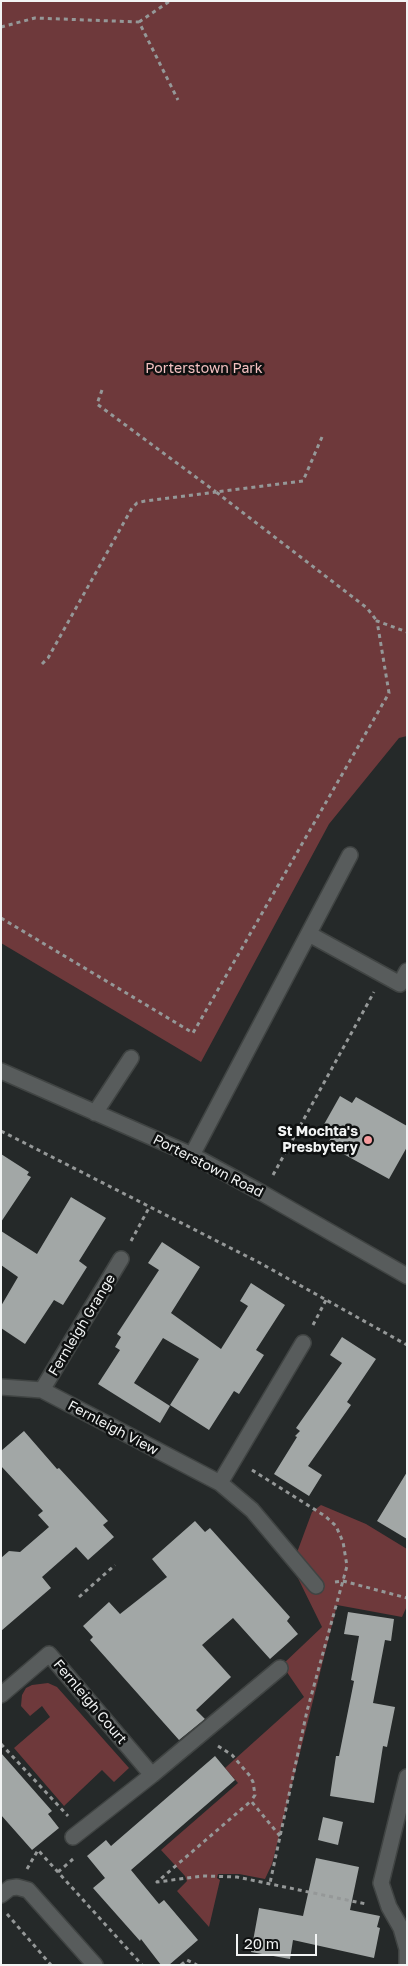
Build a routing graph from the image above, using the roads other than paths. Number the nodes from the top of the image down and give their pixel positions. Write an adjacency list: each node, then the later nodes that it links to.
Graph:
1 (350, 855): 2 (street)
2 (309, 934): 3 (street); 7 (street)
3 (407, 971)
4 (131, 1058): 6 (street)
5 (1, 1071): 6 (street, Porterstown Road)
6 (95, 1113): 7 (street, Porterstown Road)
7 (192, 1155): 9 (street, Porterstown Road)
8 (121, 1259): 12 (street, Fernleigh Grange)
9 (407, 1276)
10 (303, 1343): 13 (street)
11 (1, 1387): 12 (street, Fernleigh View)
12 (42, 1390): 13 (street, Fernleigh View)
13 (220, 1483): 14 (street, Fernleigh View)
14 (316, 1586)
15 (280, 1668): 17 (street)
16 (1, 1695): 17 (street, Fernleigh Court)
17 (152, 1775): 19 (street)
18 (407, 1777): 22 (street)
19 (73, 1837)
20 (2, 1902): 21 (street)
21 (95, 1965)
22 (407, 1965)

